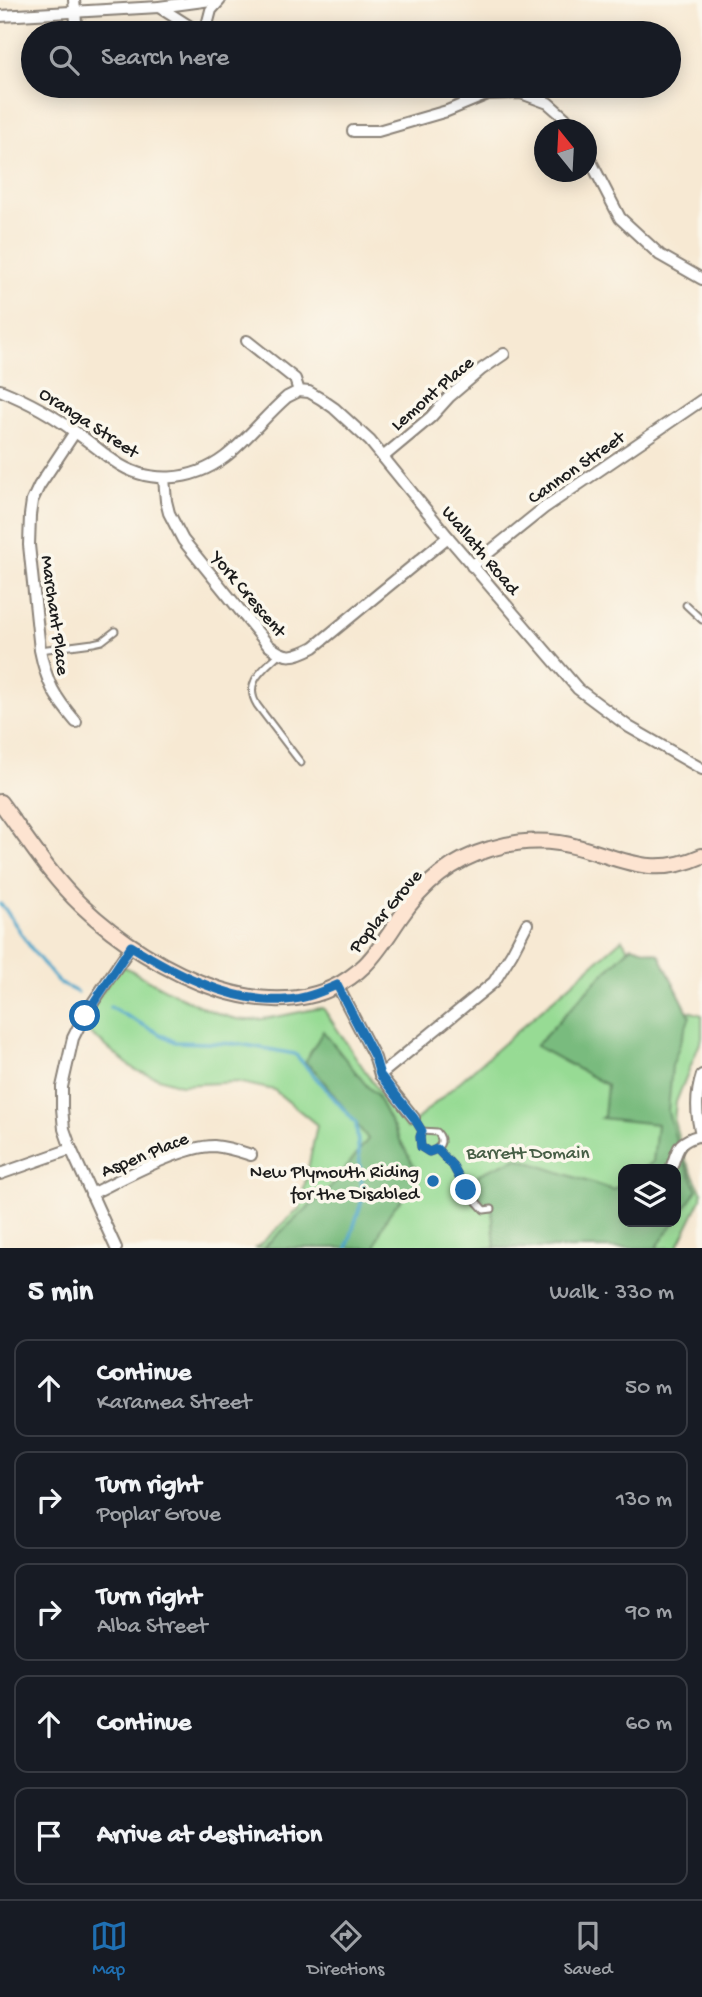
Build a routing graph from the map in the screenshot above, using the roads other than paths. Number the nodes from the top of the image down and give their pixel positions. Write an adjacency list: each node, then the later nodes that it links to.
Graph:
1 (211, 0): 4 (street)
2 (220, 0): 7 (street)
3 (74, 6): 4 (street); 5 (street)
4 (159, 7): 6 (street)
5 (0, 16)
6 (182, 21)
7 (207, 21)
8 (478, 98): 11 (street)
9 (534, 98): 10 (street)
10 (566, 119)
11 (353, 131)
12 (597, 173): 13 (street)
13 (702, 279)
14 (247, 341): 17 (street, Wallath Road)
15 (504, 355): 20 (street, Lemont Place)
16 (0, 390): 19 (street, Oranga Street)
17 (299, 391): 20 (street, Wallath Road); 21 (street, Oranga Street)
18 (702, 400): 23 (street, Cannon Street)
19 (75, 432): 21 (street, Oranga Street); 27 (street, Marchant Place)
20 (383, 457): 22 (street, Wallath Road)
21 (164, 478): 28 (street, York Crescent)
22 (448, 537): 23 (street, Wallath Road); 28 (street, York Crescent)
23 (472, 566): 31 (street, Wallath Road)
24 (686, 605): 25 (lane)
25 (702, 620)
26 (115, 631): 27 (lane)
27 (40, 650): 29 (street, Marchant Place)
28 (279, 654): 30 (lane)
29 (76, 722)
30 (301, 763)
31 (702, 769)
32 (0, 802): 35 (street, Poplar Grove)
33 (702, 856): 36 (street, Poplar Grove)
34 (527, 924): 37 (street)
35 (131, 946): 36 (street, Poplar Grove); 42 (street)
36 (337, 985): 37 (street)
37 (380, 1075): 39 (street)
38 (702, 1075): 41 (street)
39 (414, 1118): 40 (lane)
40 (422, 1131): 43 (lane); 43 (lane)
41 (701, 1136): 45 (street)
42 (71, 1149): 46 (street); 47 (street)
43 (437, 1149): 48 (lane)
44 (251, 1155): 47 (street, Aspen Place)
45 (673, 1164)
46 (0, 1174)
47 (91, 1194): 49 (street)
48 (492, 1209)
49 (116, 1248)

